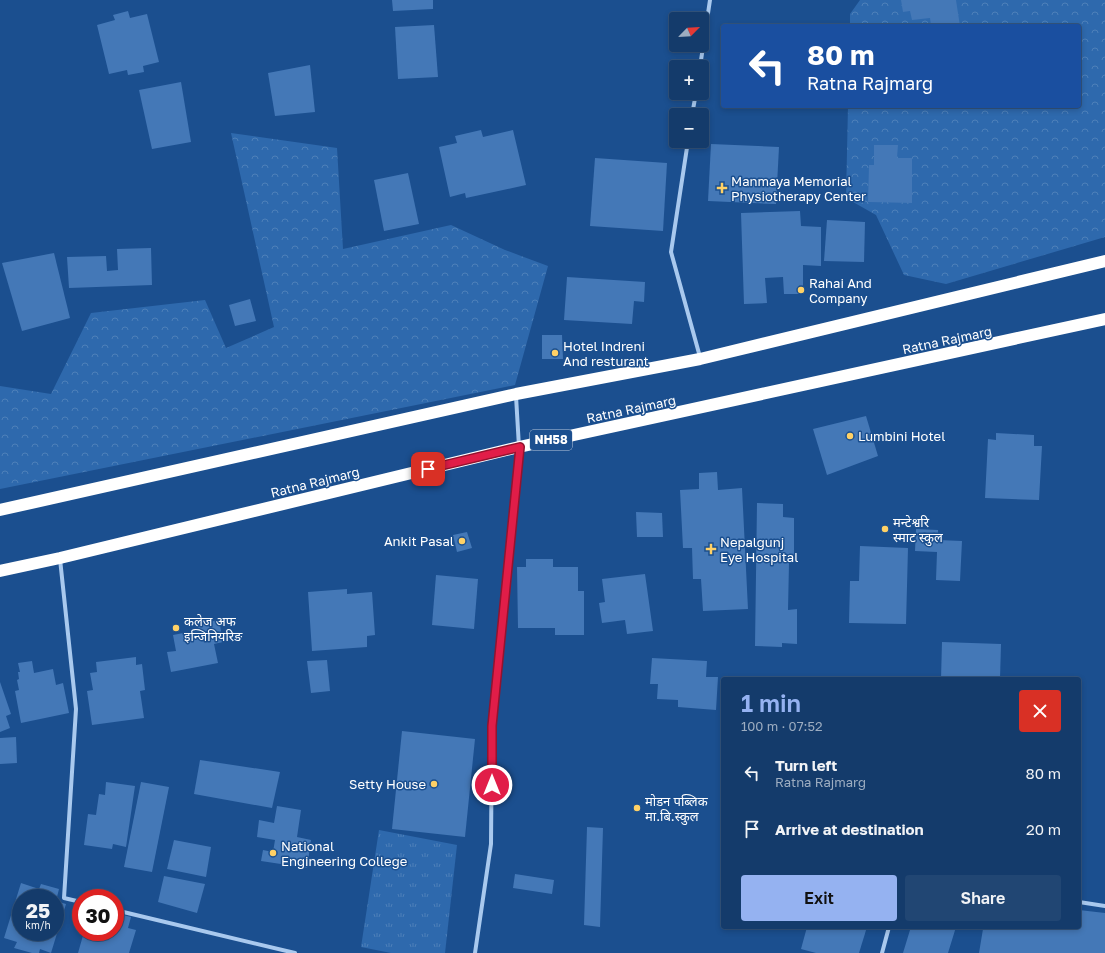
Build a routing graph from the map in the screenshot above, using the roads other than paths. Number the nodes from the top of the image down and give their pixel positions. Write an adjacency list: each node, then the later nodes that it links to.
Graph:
1 (710, 0): 2 (street)
2 (701, 60)
3 (687, 148): 6 (street)
4 (1105, 261): 6 (highway)
5 (1105, 319): 8 (highway, Ratna Rajmarg / NH58)
6 (700, 359): 7 (highway)
7 (516, 394): 8 (street); 9 (highway)
8 (520, 447): 10 (highway, Ratna Rajmarg / NH58); 18 (street)
9 (0, 510)
10 (60, 558): 11 (highway, Ratna Rajmarg / NH58); 12 (street)
11 (0, 571)
12 (72, 900)
13 (1081, 902): 14 (street)
14 (1105, 906)
15 (124, 912): 17 (street)
16 (888, 929): 19 (street)
17 (295, 953)
18 (475, 953)
19 (882, 953)

